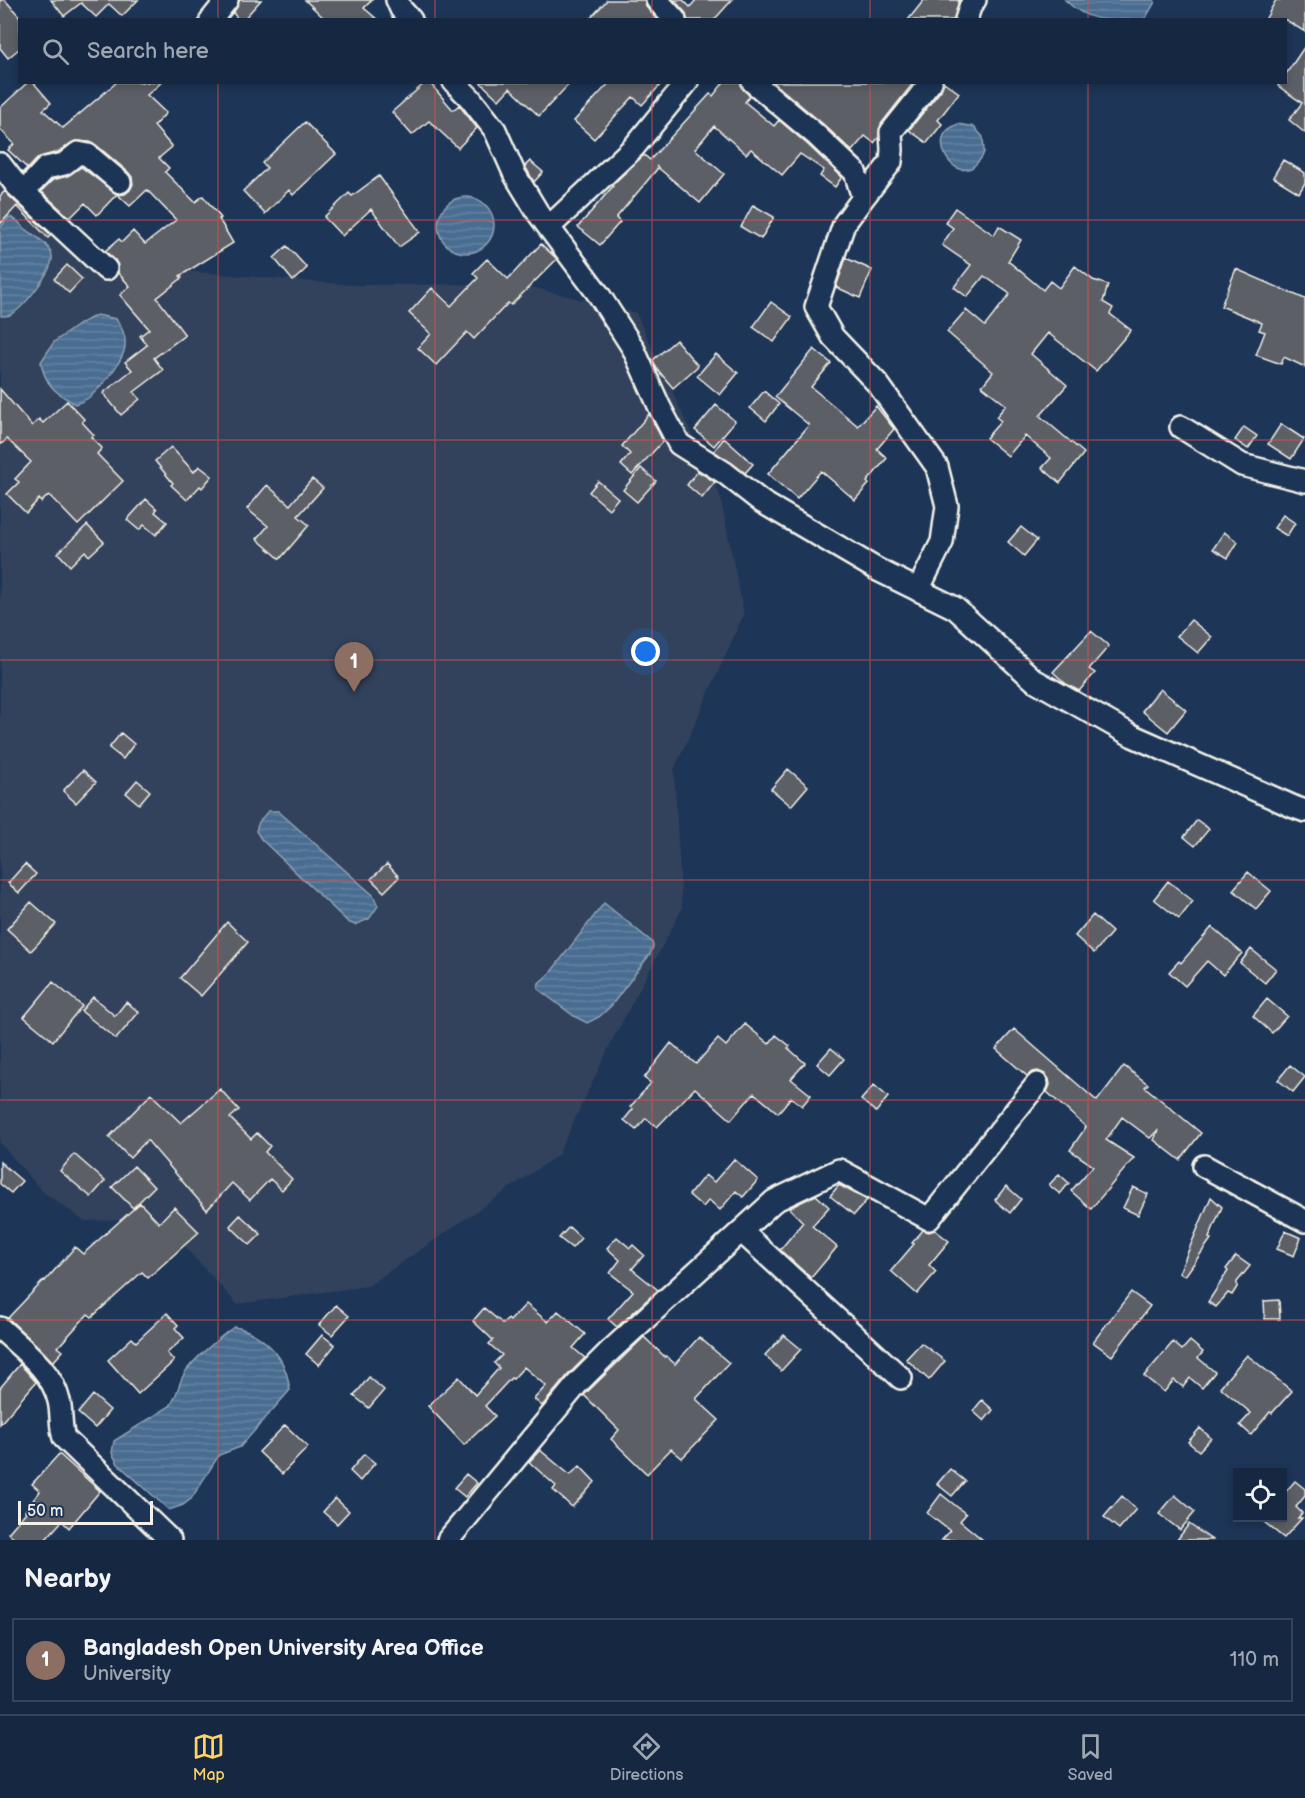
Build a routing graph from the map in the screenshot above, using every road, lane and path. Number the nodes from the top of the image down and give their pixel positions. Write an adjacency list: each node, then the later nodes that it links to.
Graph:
1 (226, 0): 5 (street)
2 (397, 0): 6 (street)
3 (657, 0): 7 (street)
4 (975, 0): 8 (street)
5 (213, 18)
6 (409, 18)
7 (673, 18)
8 (966, 18)
9 (456, 84): 17 (street)
10 (685, 84): 17 (street)
11 (755, 84): 16 (street)
12 (929, 84): 16 (street)
13 (0, 164): 18 (street)
14 (33, 182): 15 (street)
15 (120, 182)
16 (863, 198): 21 (street)
17 (549, 227): 21 (street)
18 (106, 269)
19 (1181, 427): 20 (street)
20 (1305, 481)
21 (918, 590): 22 (street)
22 (1305, 811)
23 (1037, 1084): 26 (street)
24 (1204, 1166): 25 (street)
25 (1305, 1221)
26 (741, 1231): 28 (street); 30 (street)
27 (0, 1328): 29 (street)
28 (901, 1378)
29 (170, 1540)
30 (448, 1540)

